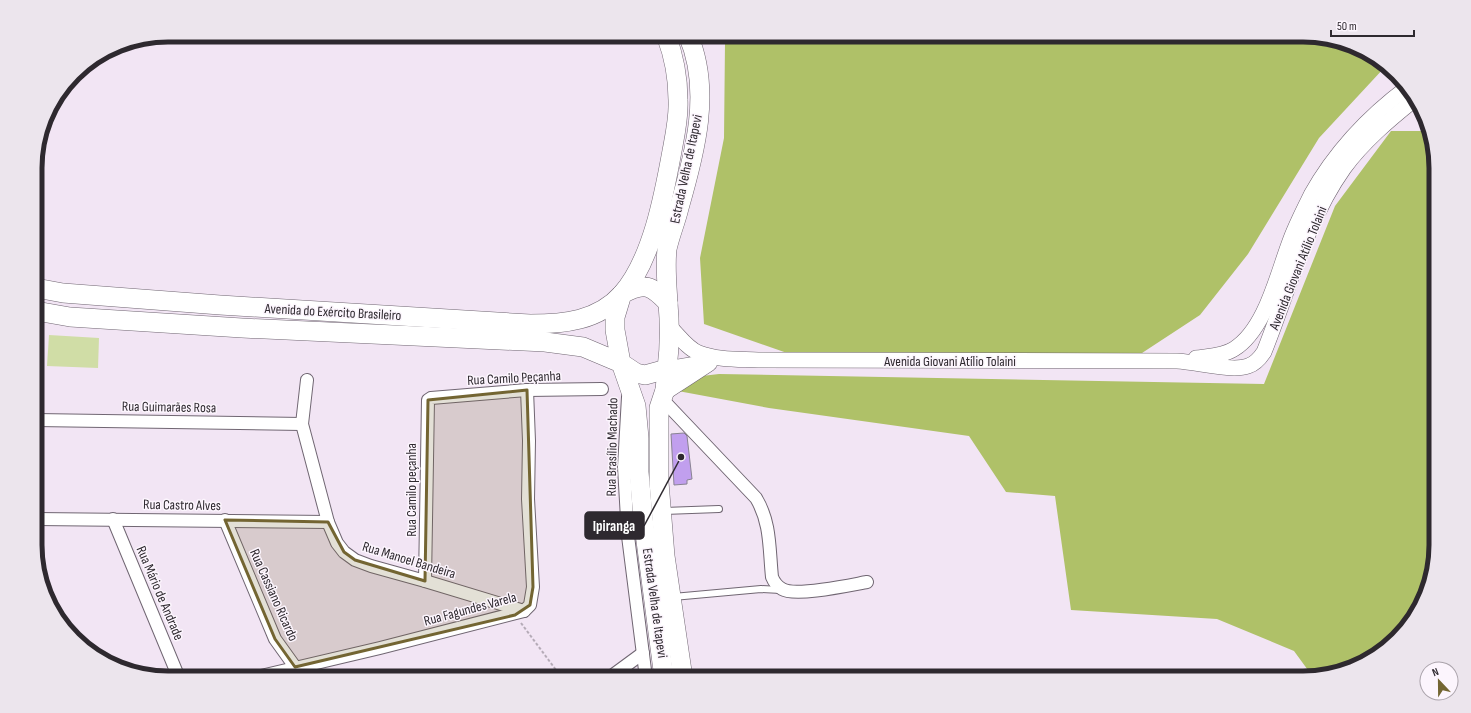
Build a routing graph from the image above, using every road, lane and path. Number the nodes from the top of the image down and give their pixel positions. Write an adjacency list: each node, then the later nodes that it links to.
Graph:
1 (668, 42): 6 (main road, Estrada Velha de Itapevi)
2 (690, 42): 7 (main road, Estrada Velha de Itapevi)
3 (1403, 91): 11 (street, Avenida Giovani Atílio Tolaini)
4 (1411, 103): 11 (street, Avenida Giovani Atílio Tolaini)
5 (42, 289): 6 (main road, Avenida do Exército Brasileiro)
6 (622, 294): 7 (main road); 12 (main road, Estrada Velha de Itapevi)
7 (668, 304): 9 (main road, Estrada Velha de Itapevi)
8 (42, 312): 12 (main road, Avenida do Exército Brasileiro)
9 (671, 328): 10 (street, Avenida Giovani Atílio Tolaini); 14 (main road, Estrada Velha de Itapevi)
10 (716, 360): 11 (street, Avenida Giovani Atílio Tolaini); 14 (main road)
11 (1177, 361)
12 (621, 363): 14 (main road, Avenida do Exército Brasileiro); 15 (main road, Estrada Velha de Itapevi)
13 (307, 380): 20 (street, Rua Manoel Bandeira)
14 (664, 382): 22 (main road, Estrada Velha de Itapevi); 29 (street)
15 (627, 383): 32 (street, Rua Brasílio Machado); 40 (main road, Estrada Velha de Itapevi)
16 (602, 389): 17 (street, Rua Camilo Peçanha)
17 (527, 390): 18 (street, Rua Camilo Peçanha); 31 (street, Rua Fagundes Varela)
18 (428, 400): 27 (street, Rua Camilo peçanha)
19 (42, 420): 20 (street, Rua Guimarães Rosa)
20 (302, 424): 26 (street, Rua Manoel Bandeira)
21 (719, 510): 22 (lane)
22 (661, 511): 30 (main road, Estrada Velha de Itapevi)
23 (42, 519): 24 (street, Rua Castro Alves)
24 (113, 519): 25 (street, Rua Castro Alves); 34 (street, Rua Mário de Andrade)
25 (225, 520): 26 (street, Rua Castro Alves); 33 (street, Rua Cassiano Ricardo)
26 (328, 522): 27 (street, Rua Manoel Bandeira)
27 (425, 580): 31 (street, Rua Manoel Bandeira)
28 (867, 582): 29 (street)
29 (783, 590): 30 (lane)
30 (671, 597): 41 (main road, Estrada Velha de Itapevi)
31 (520, 613): 33 (street, Rua Fagundes Varela); 37 (path)
32 (643, 653): 38 (street); 39 (street, Rua Brasílio Machado)
33 (295, 667): 35 (street, Rua Fagundes Varela); 36 (street, Rua Cassiano Ricardo)
34 (176, 671)
35 (280, 671)
36 (298, 671)
37 (557, 671)
38 (619, 671)
39 (645, 671)
40 (663, 671)
41 (682, 671)

